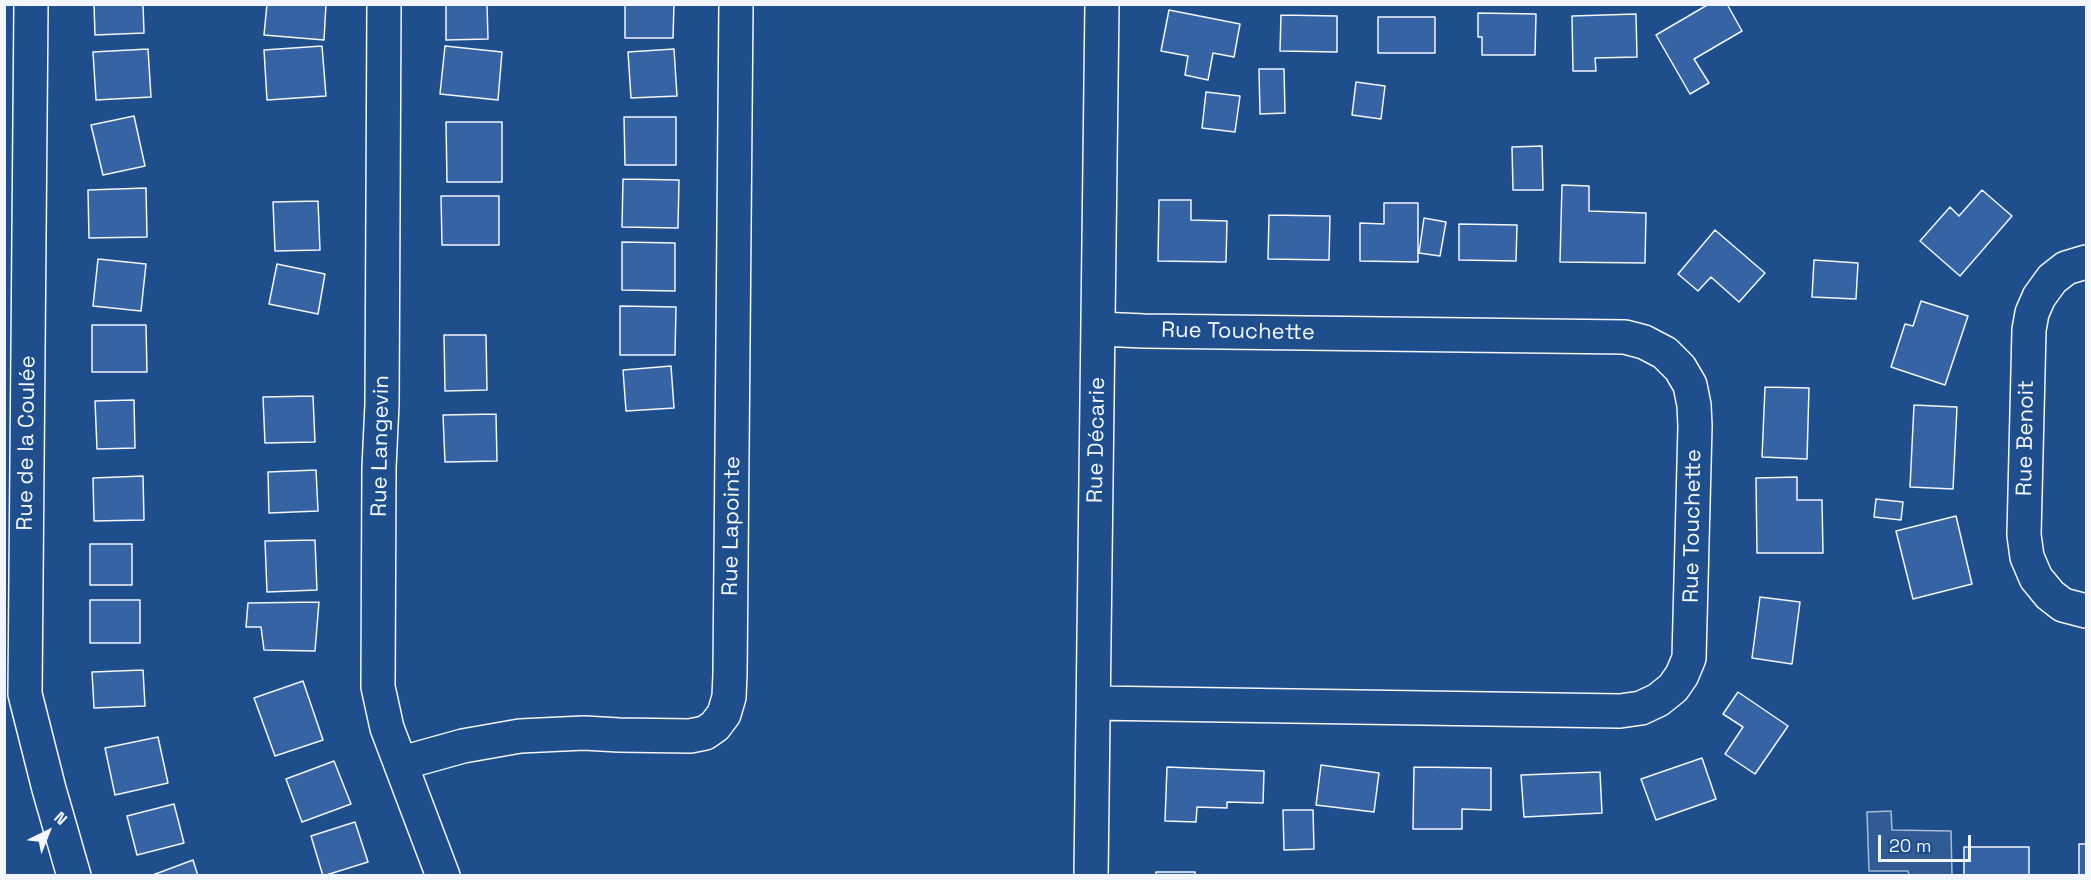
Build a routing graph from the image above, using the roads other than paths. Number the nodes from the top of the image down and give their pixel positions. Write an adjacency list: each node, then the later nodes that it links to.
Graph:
1 (32, 4): 10 (street, Rue de la Coulée)
2 (384, 4): 9 (street, Rue Langevin)
3 (736, 4): 9 (street, Rue Lapointe)
4 (1102, 4): 6 (street, Rue Décarie)
5 (2086, 262): 7 (street, Rue Benoit)
6 (1099, 329): 8 (street, Rue Décarie); 8 (street, Rue Touchette)
7 (2086, 611)
8 (1094, 703): 12 (street, Rue Décarie)
9 (402, 763): 11 (street, Rue Langevin)
10 (74, 876)
11 (443, 876)
12 (1091, 876)

